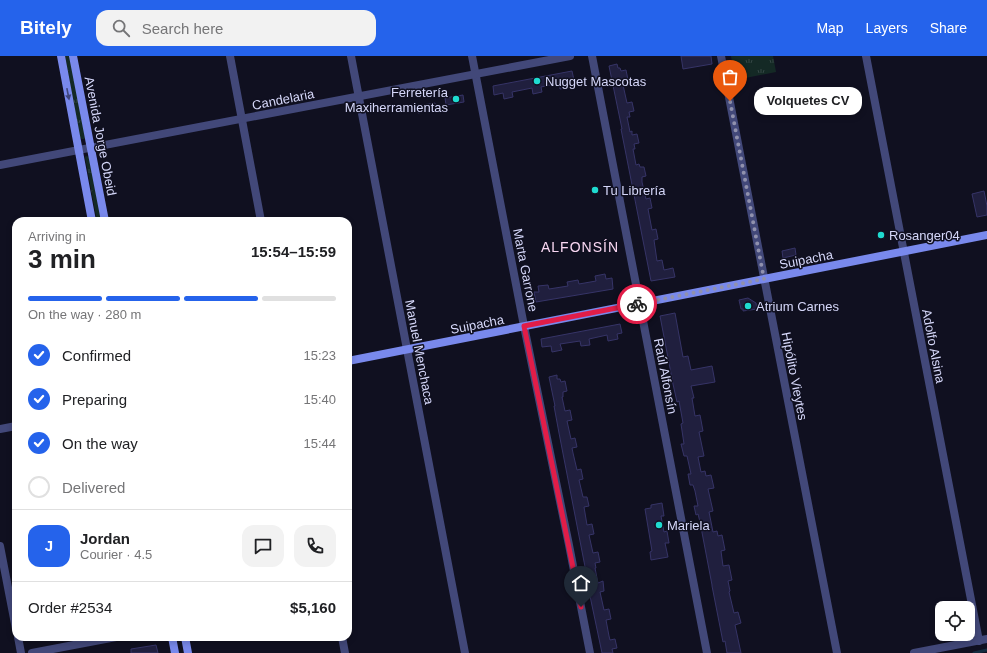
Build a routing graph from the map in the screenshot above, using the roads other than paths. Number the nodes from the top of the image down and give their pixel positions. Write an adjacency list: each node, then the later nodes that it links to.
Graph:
1 (60, 56): 14 (main road, Avenida Jorge Obeid, one-way to 14)
2 (73, 56): 13 (main road, Avenida Jorge Obeid)
3 (230, 56): 12 (street)
4 (351, 56): 11 (street, Manuel Menchaca)
5 (472, 56): 10 (street, Marta Garrone)
6 (570, 56): 10 (street, Candelaria)
7 (592, 56): 22 (street, Raúl Alfonsín)
8 (721, 56): 21 (street, Hipólito Vieytes)
9 (866, 56): 20 (street, Adolfo Alsina)
10 (476, 74): 11 (street, Candelaria); 23 (street, Marta Garrone)
11 (359, 96): 12 (street, Candelaria); 24 (street, Manuel Menchaca)
12 (242, 119): 13 (street, Candelaria); 18 (street)
13 (91, 147): 14 (street, Candelaria); 17 (main road, Avenida Jorge Obeid)
14 (78, 149): 15 (street, Candelaria); 16 (main road, Avenida Jorge Obeid)
15 (0, 165)
16 (91, 217)
17 (104, 217)
18 (260, 217)
19 (987, 235): 20 (main road, Suipacha)
20 (904, 252): 21 (main road, Suipacha); 30 (street, Adolfo Alsina)
21 (764, 279): 22 (main road, Suipacha); 44 (street, Hipólito Vieytes)
22 (640, 304): 23 (main road, Suipacha); 43 (street, Raúl Alfonsín)
23 (524, 326): 24 (main road, Suipacha); 42 (street, Marta Garrone)
24 (407, 350): 25 (main road, Suipacha); 41 (street, Manuel Menchaca)
25 (352, 360)
26 (12, 427): 27 (street)
27 (0, 429)
28 (0, 546): 29 (street)
29 (12, 608)
30 (983, 640): 45 (street)
31 (19, 641): 36 (street)
32 (95, 641): 37 (street)
33 (173, 641): 38 (main road)
34 (186, 641): 39 (main road)
35 (343, 641): 40 (street)
36 (21, 653)
37 (32, 653)
38 (175, 653)
39 (188, 653)
40 (345, 653)
41 (465, 653)
42 (590, 653)
43 (707, 653)
44 (837, 653)
45 (914, 653)

